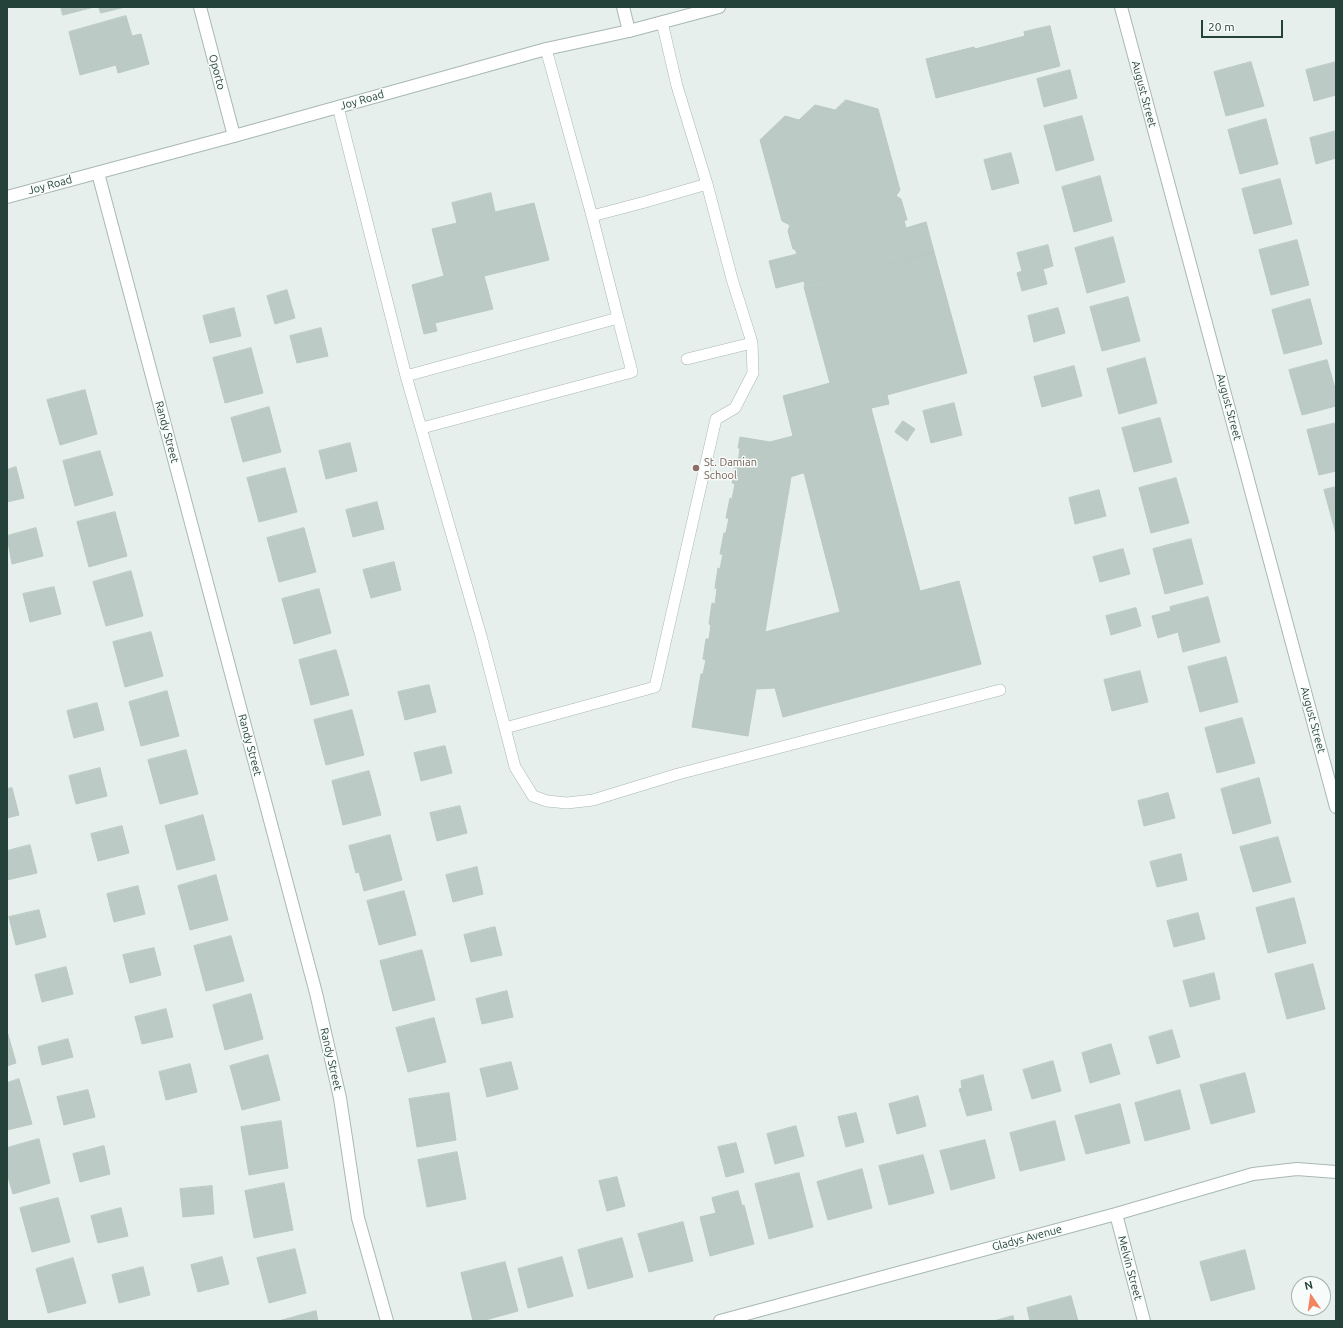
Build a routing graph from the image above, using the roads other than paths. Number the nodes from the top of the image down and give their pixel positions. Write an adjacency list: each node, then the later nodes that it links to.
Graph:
1 (200, 7): 9 (street, Oporto)
2 (624, 7): 6 (street)
3 (719, 7): 5 (street, Joy Road)
4 (1121, 7): 21 (street, August Street)
5 (662, 22): 6 (street, Joy Road); 11 (lane)
6 (629, 30): 7 (street, Joy Road)
7 (546, 49): 8 (street, Joy Road); 13 (lane)
8 (338, 107): 9 (street, Joy Road); 17 (lane)
9 (234, 136): 10 (street, Joy Road)
10 (98, 173): 12 (street, Joy Road); 25 (street, Randy Street)
11 (707, 184): 13 (lane); 15 (lane)
12 (7, 197)
13 (592, 216): 14 (lane)
14 (618, 318): 17 (lane); 18 (lane)
15 (752, 343): 16 (lane); 20 (lane)
16 (687, 359)
17 (406, 376): 18 (lane)
18 (422, 428): 20 (lane)
19 (1000, 690): 20 (lane)
20 (505, 728)
21 (1336, 807)
22 (1336, 1172): 23 (street, Gladys Avenue)
23 (1116, 1214): 24 (street, Gladys Avenue); 27 (street, Melvin Street)
24 (762, 1315): 26 (street, Gladys Avenue)
25 (387, 1321)
26 (720, 1321)
27 (1144, 1321)

